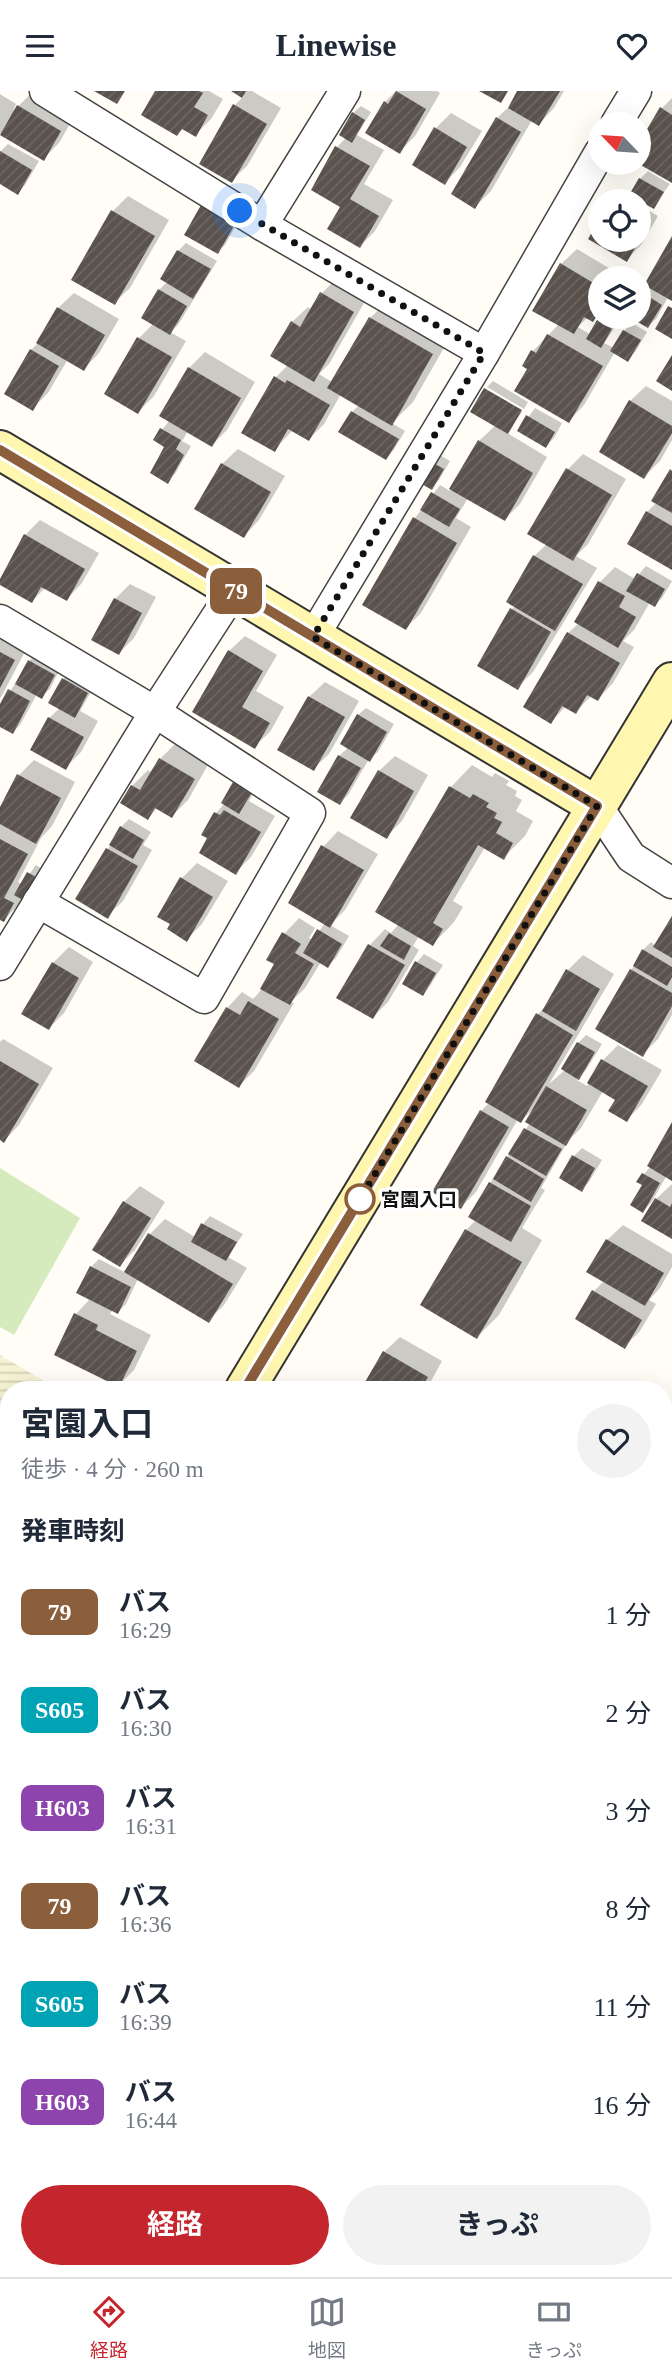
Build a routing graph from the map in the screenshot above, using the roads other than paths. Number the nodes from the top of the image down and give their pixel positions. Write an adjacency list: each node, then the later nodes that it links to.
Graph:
1 (45, 91): 6 (street)
2 (345, 91): 6 (street)
3 (636, 91): 4 (street)
4 (623, 112)
5 (588, 173): 7 (street)
6 (262, 225): 7 (street)
7 (484, 353): 11 (street)
8 (0, 450): 9 (street)
9 (234, 590): 11 (street); 13 (street)
10 (0, 620): 13 (street)
11 (313, 637): 14 (street)
12 (672, 682): 14 (street)
13 (155, 712): 16 (street); 16 (street)
14 (597, 806): 15 (street); 18 (street)
15 (672, 883)
16 (38, 902): 17 (street)
17 (0, 965)
18 (250, 1381)

